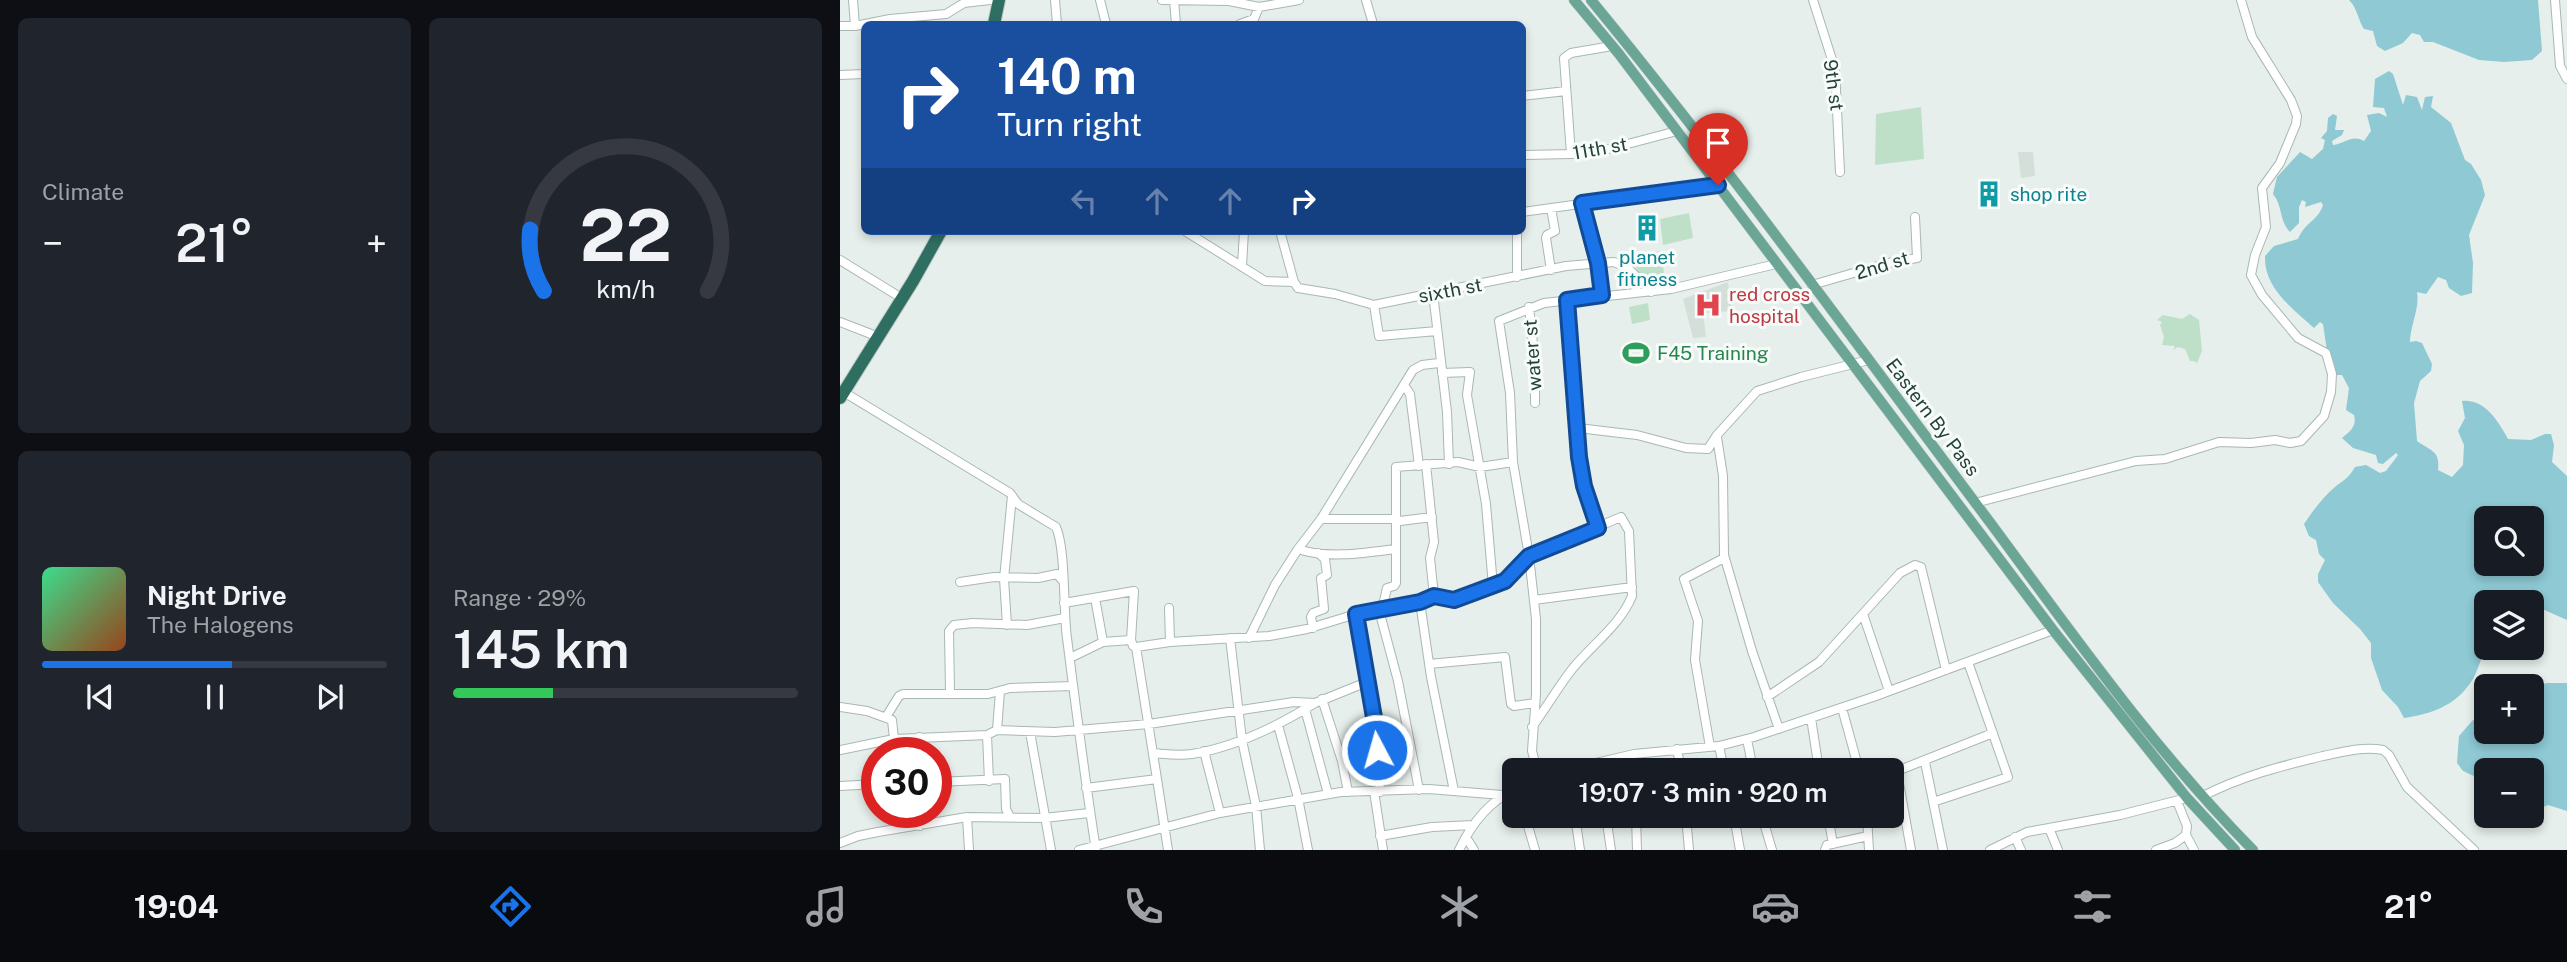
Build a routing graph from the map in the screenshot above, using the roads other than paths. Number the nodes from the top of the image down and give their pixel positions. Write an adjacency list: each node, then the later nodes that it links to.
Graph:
1 (853, 0): 26 (street)
2 (990, 0): 17 (street); 18 (highway)
3 (999, 0): 19 (highway)
4 (1055, 0): 20 (street)
5 (1100, 0): 21 (street)
6 (1162, 0): 7 (street)
7 (1175, 0): 16 (street); 22 (street)
8 (1299, 0): 16 (street)
9 (1366, 0): 23 (street)
10 (1574, 0): 27 (main road, Eastern By Pass)
11 (1591, 0): 55 (main road, Eastern By Pass)
12 (1813, 0): 36 (street, 9th st)
13 (2241, 0): 80 (street)
14 (2563, 0): 15 (street)
15 (2556, 3): 30 (street)
16 (1255, 5)
17 (880, 21)
18 (986, 21)
19 (995, 21)
20 (1057, 21)
21 (1105, 21)
22 (1175, 21)
23 (1372, 21)
24 (861, 25): 26 (street)
25 (840, 26): 26 (street)
26 (855, 26)
27 (1612, 46): 31 (street); 33 (main road, Eastern By Pass)
28 (861, 74): 29 (street)
29 (840, 75)
30 (2567, 79)
31 (1566, 92): 32 (street); 34 (street)
32 (1526, 96)
33 (1677, 131): 34 (street, 11th st); 37 (main road, Eastern By Pass)
34 (1571, 154): 35 (street, 11th st)
35 (1526, 155)
36 (1840, 172)
37 (1718, 185): 38 (street); 50 (main road, Eastern By Pass)
38 (1582, 203): 39 (street); 49 (street)
39 (1551, 208): 40 (street); 52 (street)
40 (1526, 211)
41 (1915, 217): 55 (street, 2nd st)
42 (929, 235): 58 (highway)
43 (939, 235): 71 (highway)
44 (1192, 235): 51 (street, sixth st)
45 (1244, 235): 51 (street)
46 (1281, 235): 54 (street)
47 (1517, 235): 53 (street)
48 (840, 260): 58 (street)
49 (1598, 263): 52 (street, sixth st); 56 (street, sixth st); 59 (street)
50 (1776, 264): 56 (street); 68 (main road, Eastern By Pass)
51 (1242, 266): 54 (street, sixth st)
52 (1551, 270): 53 (street, sixth st)
53 (1517, 276): 57 (street, sixth st)
54 (1294, 282): 61 (street, sixth st)
55 (1812, 285): 66 (main road, Eastern By Pass)
56 (1651, 292): 59 (street)
57 (1433, 293): 61 (street, sixth st); 64 (street)
58 (895, 294): 65 (highway)
59 (1602, 295): 60 (street)
60 (1567, 300): 62 (street); 73 (street)
61 (1374, 305): 64 (street)
62 (1529, 307): 72 (street, water st); 75 (street)
63 (840, 322): 65 (street)
64 (1437, 331): 67 (street)
65 (871, 334): 71 (highway)
66 (1868, 360): 68 (street); 80 (main road, Eastern By Pass)
67 (1439, 363): 69 (street); 70 (street)
68 (1852, 364): 74 (street); 107 (main road, Eastern By Pass)
69 (1443, 373): 76 (street); 78 (street)
70 (1404, 385): 77 (street); 82 (street)
71 (841, 391): 79 (street)
72 (1535, 402)
73 (1578, 428): 74 (street); 84 (street)
74 (1717, 435): 89 (street)
75 (1513, 462): 78 (street); 88 (street)
76 (1449, 464): 77 (street); 78 (street)
77 (1423, 465): 81 (street); 83 (street)
78 (1480, 467): 93 (street)
79 (1012, 495): 90 (street); 91 (street)
80 (1975, 503): 172 (main road, Eastern By Pass)
81 (1432, 517): 83 (street); 95 (street)
82 (1321, 519): 83 (street); 85 (street)
83 (1397, 519): 86 (street)
84 (1598, 528): 88 (street); 94 (street)
85 (1298, 549): 87 (street); 109 (street)
86 (1395, 549): 87 (street); 101 (street)
87 (1318, 553): 106 (street)
88 (1529, 556): 93 (street); 97 (street)
89 (1724, 558): 122 (street); 145 (street)
90 (1004, 579): 91 (street); 92 (street); 105 (street)
91 (1062, 580): 99 (street)
92 (960, 582)
93 (1493, 586): 95 (street)
94 (1632, 587): 97 (street); 133 (street)
95 (1434, 596): 98 (street)
96 (1095, 597): 99 (street); 110 (street); 112 (street)
97 (1534, 600): 124 (street)
98 (1420, 602): 101 (street); 115 (street)
99 (1064, 603): 104 (street)
100 (1170, 608): 111 (street)
101 (1380, 610): 102 (street); 166 (street)
102 (1356, 614): 106 (street); 117 (street)
103 (1863, 614): 116 (street); 120 (street); 122 (street)
104 (1065, 618): 105 (street); 113 (street)
105 (1007, 625): 121 (street)
106 (1313, 628): 109 (street)
107 (2053, 630): 114 (street); 174 (main road, Eastern By Pass)
108 (1230, 638): 109 (street); 111 (street); 128 (street)
109 (1249, 638)
110 (1104, 642): 112 (street); 113 (street)
111 (1170, 642): 112 (street)
112 (1134, 643): 131 (street)
113 (1070, 658): 118 (street)
114 (1968, 662): 116 (street); 138 (street)
115 (1429, 664): 124 (street); 169 (street)
116 (1946, 670): 120 (street)
117 (1367, 682): 123 (street); 168 (street)
118 (1073, 686): 119 (street); 136 (street)
119 (1000, 691): 121 (street); 135 (street)
120 (1889, 691): 126 (street)
121 (950, 693): 129 (street)
122 (1767, 697): 134 (street)
123 (1318, 701): 127 (street); 128 (street); 167 (street)
124 (1535, 703): 133 (street)
125 (840, 706): 129 (street)
126 (1842, 708): 130 (street); 157 (street)
127 (1305, 709): 132 (street); 170 (street)
128 (1238, 711): 131 (street); 143 (street)
129 (886, 717): 140 (street)
130 (1811, 718): 134 (street); 156 (street)
131 (1149, 724): 136 (street); 149 (street)
132 (1278, 725): 143 (street); 173 (street)
133 (1532, 727): 151 (street)
134 (1779, 729): 142 (street)
135 (997, 730): 137 (street); 139 (street)
136 (1078, 731): 137 (street); 165 (street)
137 (1030, 732): 181 (street)
138 (1993, 733): 158 (street); 175 (street)
139 (987, 735): 141 (street); 161 (street)
140 (894, 737)
141 (919, 737)
142 (1747, 739): 145 (street); 155 (street)
143 (1242, 740): 148 (street); 176 (street)
144 (861, 745): 147 (street)
145 (1715, 746): 146 (street); 154 (street)
146 (1677, 749): 150 (street); 153 (street)
147 (840, 750)
148 (1204, 751): 149 (street); 178 (street)
149 (1153, 753): 160 (street)
150 (1624, 757): 152 (street)
151 (1534, 758)
152 (1621, 758)
153 (1679, 758)
154 (1720, 758)
155 (1751, 758)
156 (1817, 758)
157 (1854, 758)
158 (1925, 762): 159 (street); 175 (street)
159 (1904, 769)
160 (1157, 779): 165 (street); 185 (street)
161 (989, 781): 162 (street); 180 (street)
162 (952, 782)
163 (861, 785): 164 (street)
164 (840, 786)
165 (1086, 788): 177 (street)
166 (1419, 790): 168 (street); 169 (street)
167 (1348, 792): 168 (street); 170 (street)
168 (1377, 792): 198 (street)
169 (1454, 792): 171 (street)
170 (1328, 794): 173 (street)
171 (1502, 795): 184 (street)
172 (2203, 796): 231 (main road, Eastern By Pass); 232 (street)
173 (1298, 798): 176 (street); 210 (street)
174 (2182, 800): 196 (street); 197 (street); 230 (main road, Eastern By Pass)
175 (1933, 802): 224 (street)
176 (1256, 806): 178 (street); 209 (street)
177 (1089, 813): 181 (street); 204 (street)
178 (1220, 813): 185 (street)
179 (967, 817): 180 (street); 183 (street); 205 (street)
180 (1010, 817): 181 (street)
181 (1044, 818): 206 (street)
182 (1904, 818): 223 (street)
183 (952, 820)
184 (1473, 825): 198 (street); 200 (street)
185 (1164, 826): 204 (street); 208 (street)
186 (903, 828): 202 (street)
187 (1529, 828): 214 (street)
188 (1577, 828): 215 (street)
189 (1608, 828): 216 (street)
190 (1636, 828): 217 (street)
191 (1687, 828): 218 (street)
192 (1736, 828): 219 (street)
193 (1766, 828): 220 (street)
194 (1830, 828): 203 (street)
195 (1868, 828): 199 (street)
196 (2049, 828): 201 (street); 227 (street)
197 (2186, 835): 228 (street); 229 (street)
198 (1380, 836): 211 (street)
199 (1868, 836): 203 (street); 222 (street)
200 (1465, 837): 212 (street); 213 (street)
201 (2015, 837): 225 (street); 226 (street)
202 (840, 843)
203 (1833, 844): 221 (street)
204 (1095, 847): 207 (street)
205 (970, 850)
206 (1051, 850)
207 (1079, 850)
208 (1168, 850)
209 (1260, 850)
210 (1308, 850)
211 (1382, 850)
212 (1459, 850)
213 (1474, 850)
214 (1535, 850)
215 (1580, 850)
216 (1611, 850)
217 (1637, 850)
218 (1689, 850)
219 (1740, 850)
220 (1772, 850)
221 (1825, 850)
222 (1869, 850)
223 (1911, 850)
224 (1943, 850)
225 (1990, 850)
226 (2021, 850)
227 (2057, 850)
228 (2156, 850)
229 (2194, 850)
230 (2235, 850)
231 (2253, 850)
232 (2474, 850)

